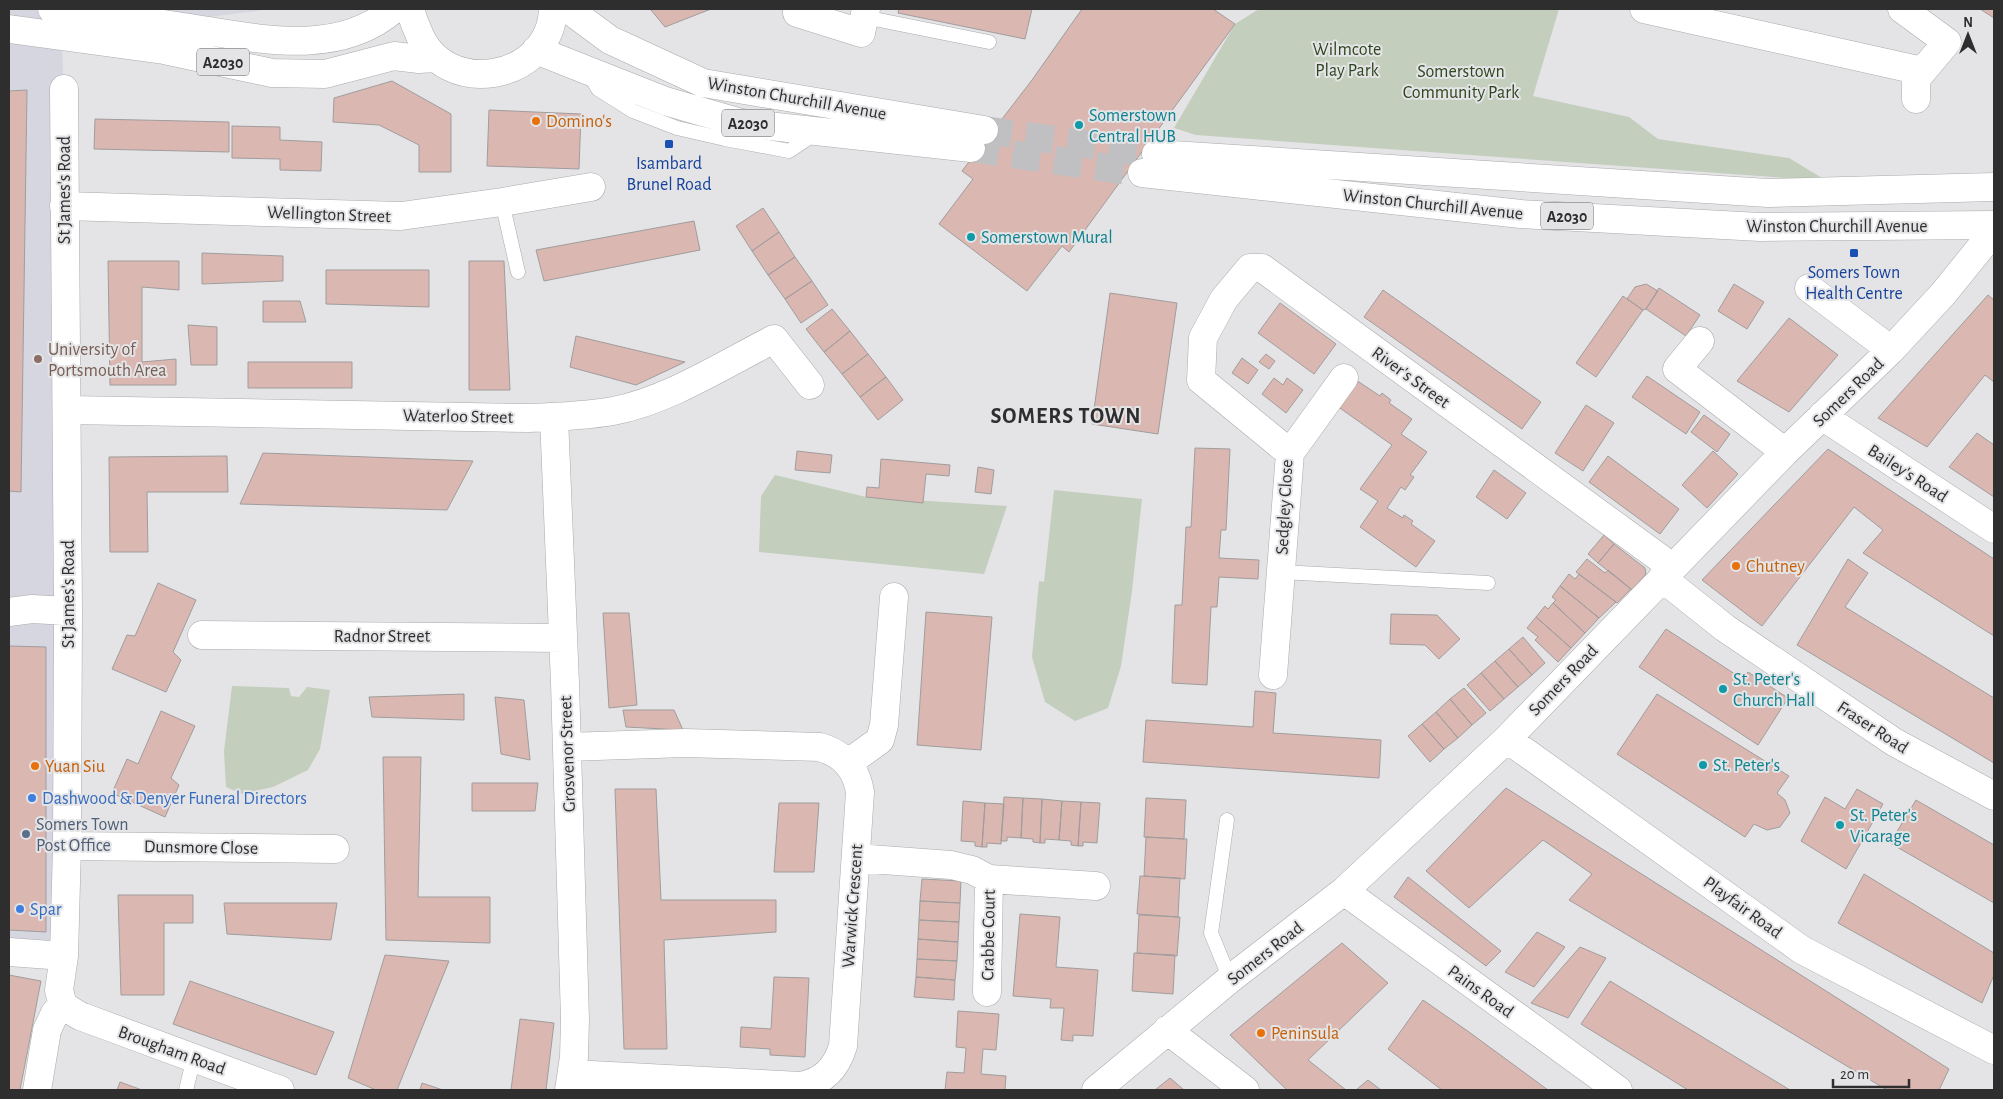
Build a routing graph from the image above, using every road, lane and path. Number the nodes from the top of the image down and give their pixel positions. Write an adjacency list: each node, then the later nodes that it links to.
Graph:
1 (52, 9): 10 (street, A2030)
2 (394, 9): 10 (street, A2030)
3 (411, 9): 14 (street)
4 (552, 9): 13 (street)
5 (568, 9): 13 (street, Winston Churchill Avenue / A2030)
6 (798, 9): 9 (street)
7 (1644, 9): 15 (street)
8 (1902, 9): 15 (street)
9 (865, 13): 12 (lane)
10 (161, 16)
11 (9, 29): 14 (street, A2030)
12 (989, 42)
13 (536, 50): 14 (street)
14 (435, 58)
15 (1922, 70): 17 (street)
16 (64, 89): 21 (street, St James's Road)
17 (1916, 99)
18 (591, 187): 20 (street, Wellington Street)
19 (1994, 187): 22 (street, Winston Churchill Avenue / A2030)
20 (502, 202): 21 (street, Wellington Street); 24 (lane)
21 (64, 206): 31 (street, St James's Road)
22 (1994, 225)
23 (1994, 231): 27 (street, Somers Road)
24 (518, 272)
25 (1809, 288): 27 (street)
26 (1700, 341): 34 (street)
27 (1892, 350): 32 (street, Somers Road)
28 (1344, 378): 35 (street)
29 (1201, 380): 35 (street, Sedgley Close); 38 (street, River's Street)
30 (810, 385): 33 (street, Waterloo Street)
31 (68, 410): 33 (street, Waterloo Street); 41 (street, St James's Road)
32 (1822, 416): 34 (street, Somers Road); 36 (street, Bailey's Road)
33 (554, 417): 44 (street, Grosvenor Street)
34 (1785, 452): 38 (street, Somers Road)
35 (1290, 454): 37 (street, Sedgley Close)
36 (1994, 530)
37 (1281, 572): 39 (lane); 45 (street, Sedgley Close)
38 (1667, 572): 46 (street, Somers Road); 49 (street, Fraser Road)
39 (1488, 583)
40 (894, 597): 48 (street)
41 (68, 611): 42 (street); 51 (street, St James's Road)
42 (9, 612)
43 (202, 635): 44 (street, Radnor Street)
44 (563, 638): 47 (street, Grosvenor Street)
45 (1273, 674)
46 (1507, 739): 56 (street, Somers Road); 63 (street, Playfair Road)
47 (567, 747): 48 (street); 65 (street, Grosvenor Street)
48 (848, 763): 53 (street, Warwick Crescent)
49 (1994, 796)
50 (1227, 820): 59 (lane)
51 (67, 846): 52 (street, Dunsmore Close); 58 (street, St James's Road)
52 (335, 849)
53 (856, 858): 54 (street, Crabbe Court); 65 (street, Warwick Crescent)
54 (989, 879): 55 (street, Crabbe Court); 60 (street, Crabbe Court)
55 (1096, 886)
56 (1344, 891): 59 (street, Somers Road); 71 (street, Pains Road)
57 (9, 952): 58 (street)
58 (64, 956): 61 (street, St James's Road)
59 (1230, 979): 62 (street, Somers Road)
60 (987, 992)
61 (65, 1007): 64 (street, Brougham Road); 66 (street)
62 (1167, 1030): 69 (street, Somers Road); 70 (street)
63 (1994, 1050)
64 (194, 1058): 67 (lane); 68 (street, Brougham Road)
65 (570, 1082)
66 (36, 1090)
67 (186, 1090)
68 (280, 1090)
69 (1096, 1090)
70 (1246, 1090)
71 (1618, 1090)

